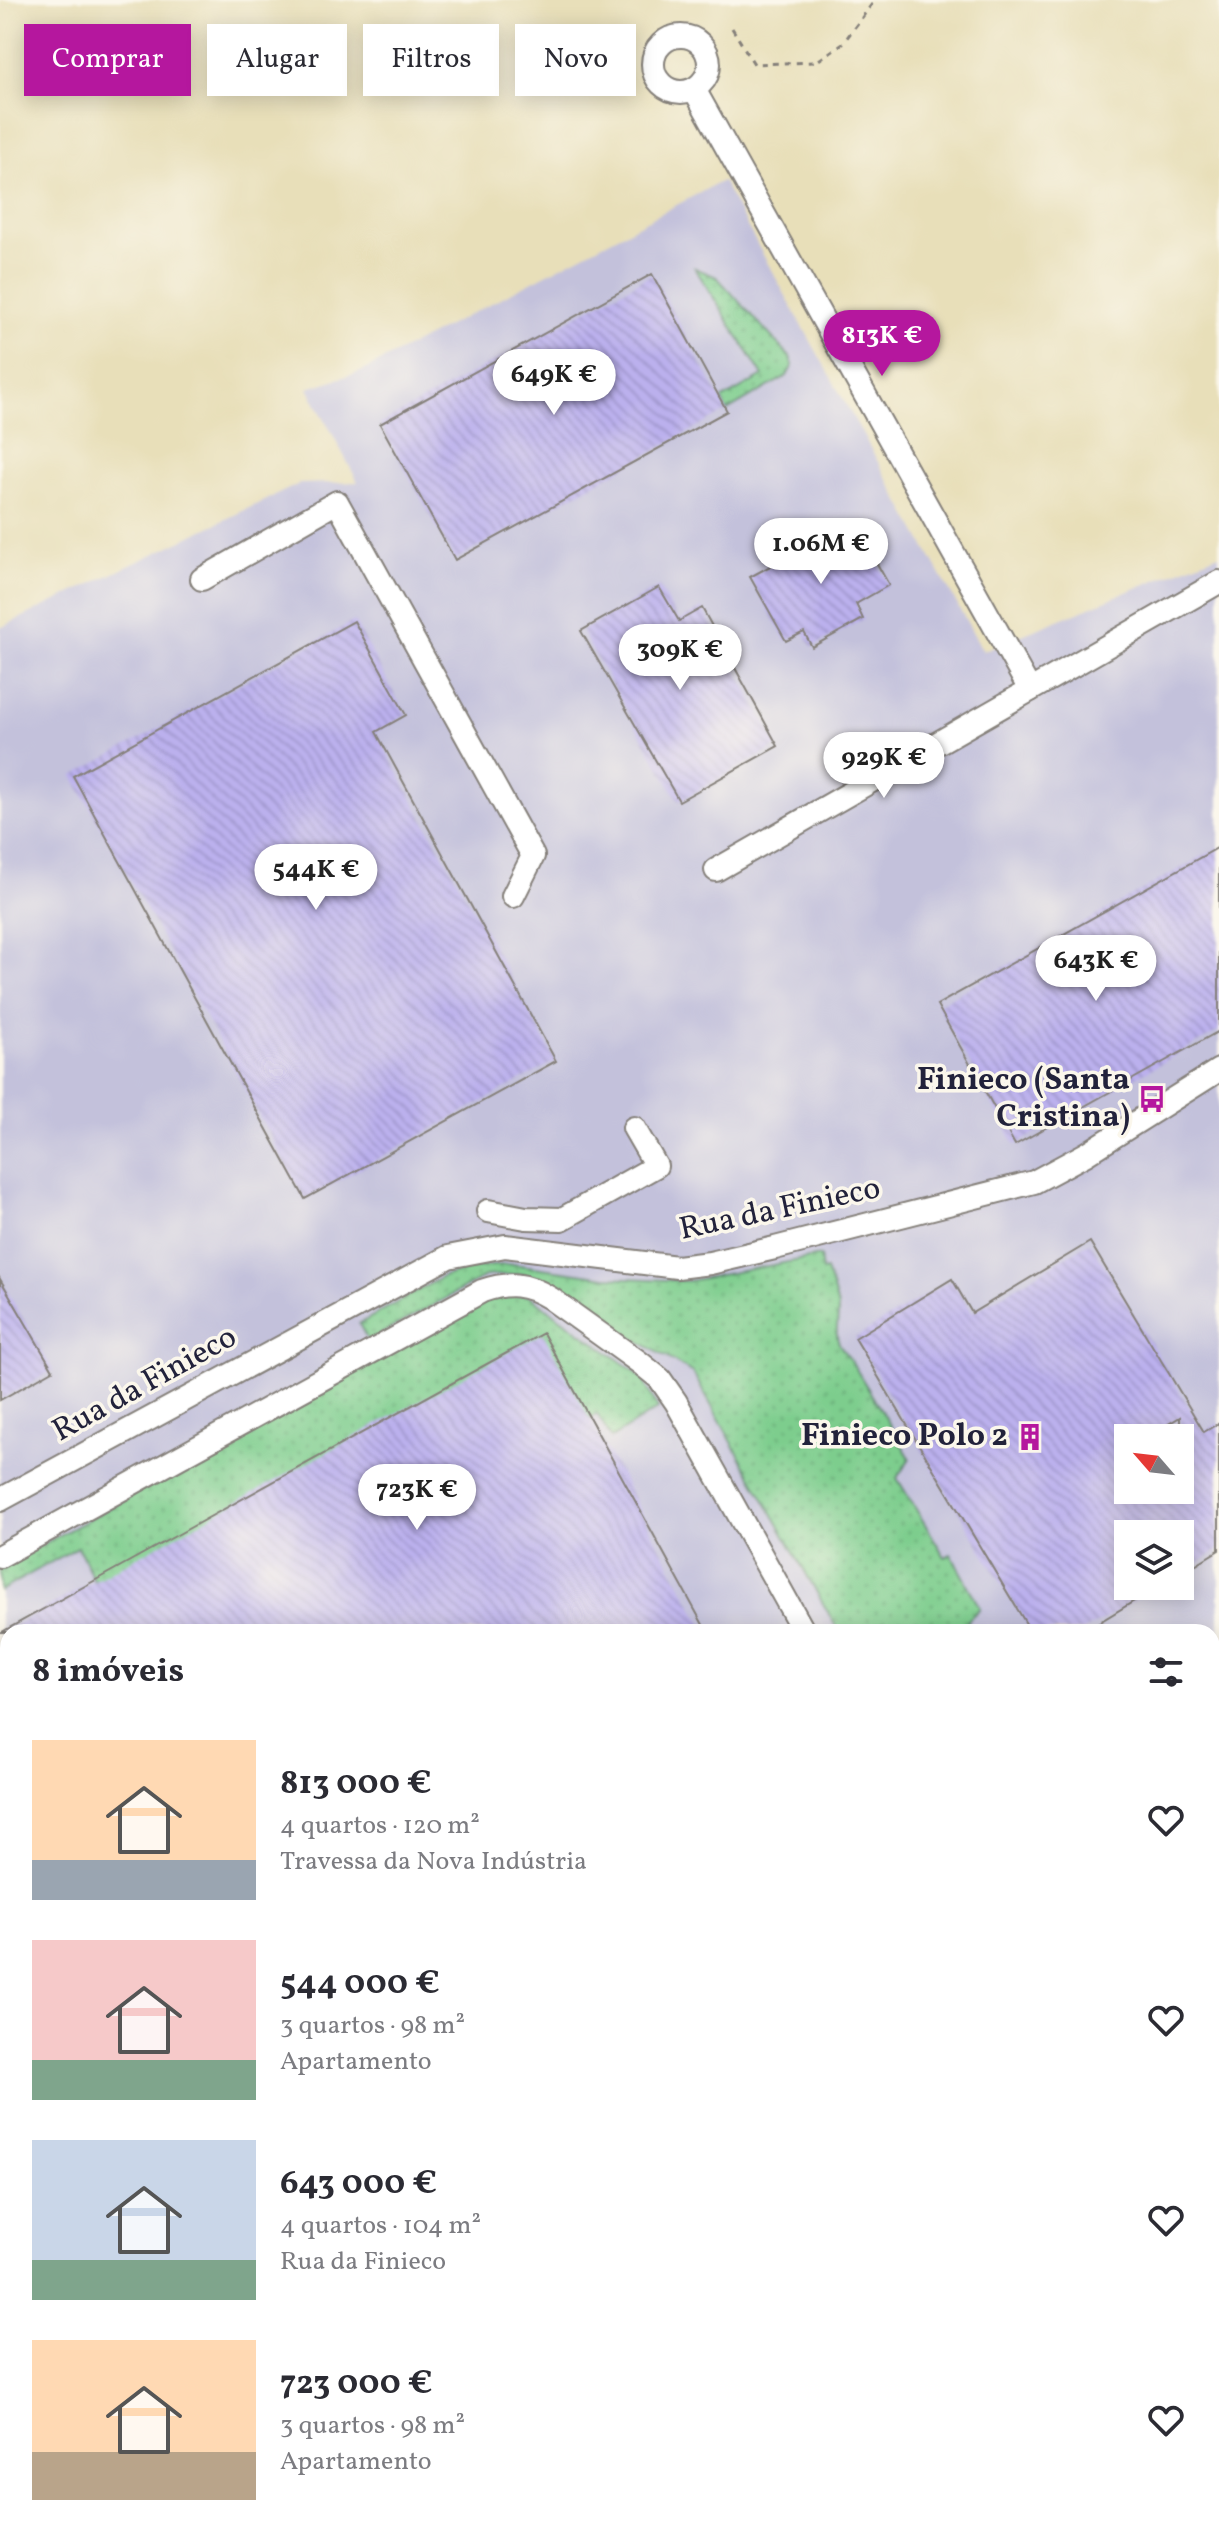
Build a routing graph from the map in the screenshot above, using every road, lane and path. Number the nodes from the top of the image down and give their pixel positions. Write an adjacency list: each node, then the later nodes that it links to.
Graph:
1 (875, 0): 2 (path)
2 (732, 28)
3 (694, 89): 6 (street)
4 (202, 579): 8 (street)
5 (1219, 582): 6 (street)
6 (1030, 690): 7 (street)
7 (716, 870)
8 (513, 896)
9 (1219, 1070): 12 (street, Rua da Finieco)
10 (634, 1128): 11 (street)
11 (488, 1211)
12 (0, 1500)
13 (0, 1556): 14 (street)
14 (800, 1624)

